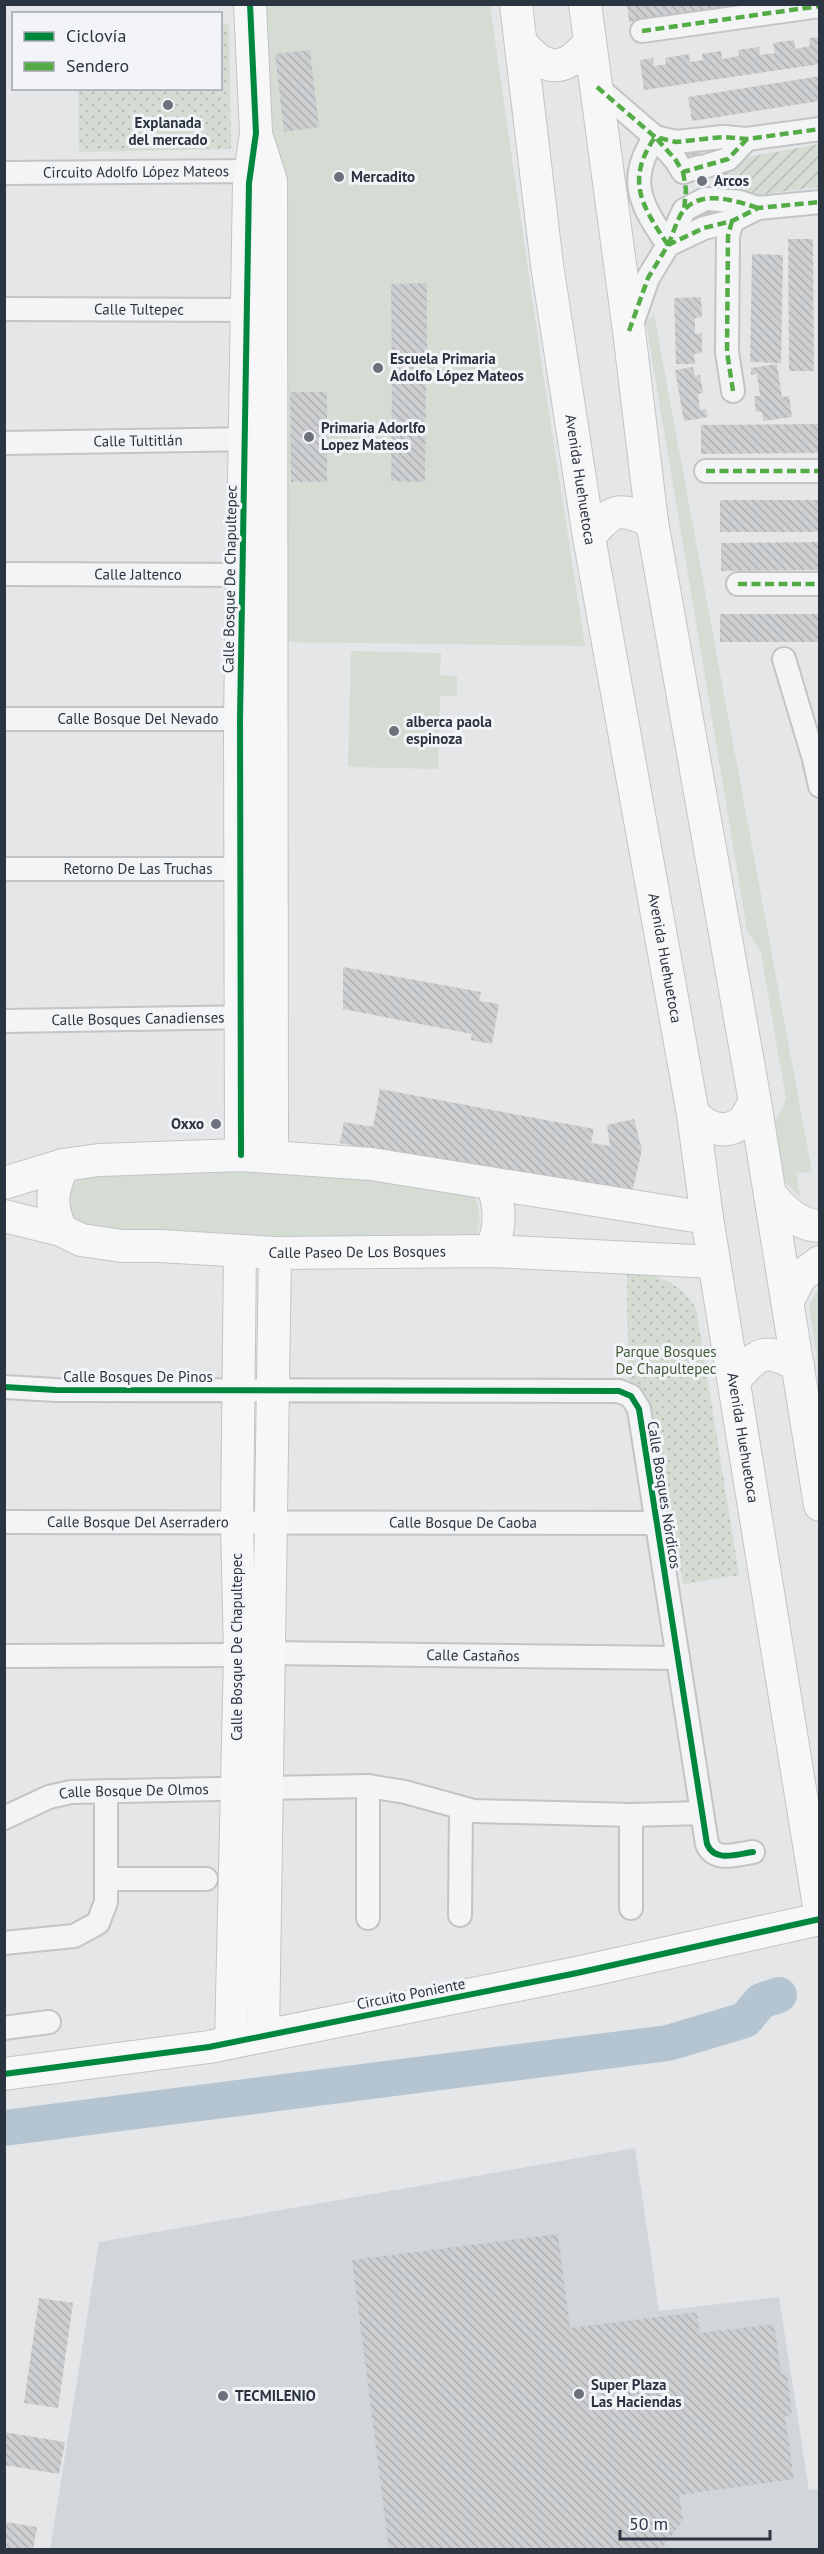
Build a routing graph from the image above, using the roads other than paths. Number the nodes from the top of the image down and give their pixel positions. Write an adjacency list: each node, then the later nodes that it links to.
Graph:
1 (250, 4): 13 (main road, Calle Bosque De Chapultepec)
2 (516, 4): 7 (main road, Avenida Huehuetoca)
3 (585, 4): 6 (main road)
4 (819, 6): 5 (street)
5 (642, 32)
6 (590, 42): 7 (main road); 8 (main road)
7 (521, 43): 29 (main road, Avenida Huehuetoca)
8 (597, 87): 10 (street); 22 (main road)
9 (819, 129): 11 (street)
10 (655, 137): 11 (street); 12 (street); 19 (street)
11 (747, 139): 12 (street)
12 (695, 169): 17 (street)
13 (259, 171): 14 (street, Circuito Adolfo López Mateos); 21 (main road, Calle Bosque De Chapultepec)
14 (4, 173)
15 (819, 202): 16 (street)
16 (758, 208): 17 (street); 18 (street)
17 (684, 210): 19 (street)
18 (732, 221): 19 (street); 23 (street)
19 (668, 245): 22 (street)
20 (4, 309): 21 (street, Calle Tultepec)
21 (260, 310): 24 (main road, Calle Bosque De Chapultepec)
22 (629, 331): 28 (main road)
23 (733, 391)
24 (258, 439): 25 (street, Calle Tultitlán); 31 (main road, Calle Bosque De Chapultepec)
25 (4, 443)
26 (706, 471): 27 (street)
27 (819, 471)
28 (652, 522): 29 (main road); 45 (main road)
29 (588, 537): 46 (main road, Avenida Huehuetoca)
30 (4, 574): 31 (street, Calle Jaltenco)
31 (257, 575): 36 (main road, Calle Bosque De Chapultepec); 37 (main road, Calle Bosque De Chapultepec)
32 (738, 584): 33 (street)
33 (819, 584)
34 (784, 659): 38 (street)
35 (4, 719): 36 (street, Calle Bosque Del Nevado)
36 (240, 719): 37 (street, Calle Bosque Del Nevado); 41 (main road, Calle Bosque De Chapultepec)
37 (271, 719): 41 (main road, Calle Bosque De Chapultepec)
38 (817, 758): 39 (street)
39 (819, 786)
40 (4, 869): 41 (street, Retorno De Las Truchas)
41 (256, 869): 42 (main road, Calle Bosque De Chapultepec); 43 (main road, Calle Bosque De Chapultepec)
42 (240, 1017): 43 (street, Calle Bosques Canadienses); 44 (street, Calle Bosques Canadienses); 47 (main road, Calle Bosque De Chapultepec)
43 (271, 1018): 48 (main road, Calle Bosque De Chapultepec)
44 (4, 1021)
45 (755, 1102): 46 (main road); 52 (main road)
46 (693, 1114): 54 (main road, Avenida Huehuetoca)
47 (241, 1155): 48 (main road); 49 (main road)
48 (272, 1157): 51 (main road)
49 (63, 1165): 50 (main road); 56 (main road)
50 (4, 1184)
51 (492, 1184): 54 (main road); 58 (main road)
52 (770, 1194): 55 (main road); 62 (main road)
53 (4, 1216): 56 (main road, Calle Paseo De Los Bosques)
54 (707, 1218): 60 (main road, Avenida Huehuetoca)
55 (819, 1226)
56 (61, 1230): 57 (main road, Calle Paseo De Los Bosques)
57 (240, 1251): 59 (main road, Calle Paseo De Los Bosques); 66 (main road, Calle Bosque De Chapultepec)
58 (491, 1251): 59 (main road, Calle Paseo De Los Bosques); 60 (main road, Calle Paseo De Los Bosques)
59 (275, 1253): 67 (main road, Calle Bosque De Chapultepec)
60 (714, 1262): 64 (main road, Avenida Huehuetoca)
61 (819, 1262): 62 (main road)
62 (788, 1300): 63 (main road)
63 (798, 1365): 64 (main road); 68 (main road)
64 (735, 1379): 84 (main road, Avenida Huehuetoca)
65 (4, 1387): 66 (street, Calle Bosques De Pinos)
66 (238, 1389): 67 (street, Calle Bosques De Pinos); 70 (main road, Calle Bosque De Chapultepec)
67 (273, 1390): 71 (main road, Calle Bosque De Chapultepec); 72 (street, Calle Bosques Nórdicos)
68 (819, 1505)
69 (4, 1522): 70 (street, Calle Bosque Del Aserradero)
70 (237, 1523): 71 (street, Calle Bosque Del Aserradero); 73 (main road, Calle Bosque De Chapultepec)
71 (270, 1523): 72 (street, Calle Bosque De Caoba); 73 (main road, Calle Bosque De Chapultepec)
72 (656, 1524): 75 (street, Calle Bosques Nórdicos)
73 (254, 1654): 74 (street, Calle Castaños); 75 (street, Calle Castaños); 77 (main road, Calle Bosque De Chapultepec); 78 (main road, Calle Bosque De Chapultepec)
74 (4, 1656)
75 (678, 1658): 81 (street, Calle Bosques Nórdicos)
76 (368, 1786): 77 (street); 80 (street); 91 (street)
77 (269, 1787): 78 (street, Calle Bosque De Olmos); 96 (main road, Calle Bosque De Chapultepec)
78 (237, 1788): 79 (street, Calle Bosque De Olmos); 97 (main road, Calle Bosque De Chapultepec)
79 (106, 1791): 83 (street, Calle Bosque De Olmos); 86 (street)
80 (460, 1808): 82 (street); 90 (street)
81 (702, 1813): 82 (street); 85 (street, Calle Bosques Nórdicos)
82 (631, 1815): 88 (street)
83 (4, 1818)
84 (814, 1851): 89 (main road, Avenida Huehuetoca)
85 (753, 1852)
86 (106, 1879): 87 (street); 93 (street)
87 (206, 1879)
88 (631, 1908)
89 (819, 1912)
90 (459, 1915)
91 (368, 1918)
92 (819, 1919): 96 (main road, Circuito Poniente)
93 (4, 1943)
94 (49, 2022): 95 (street)
95 (4, 2028)
96 (263, 2036): 97 (main road, Circuito Poniente)
97 (231, 2042): 98 (main road, Circuito Poniente)
98 (4, 2074)

